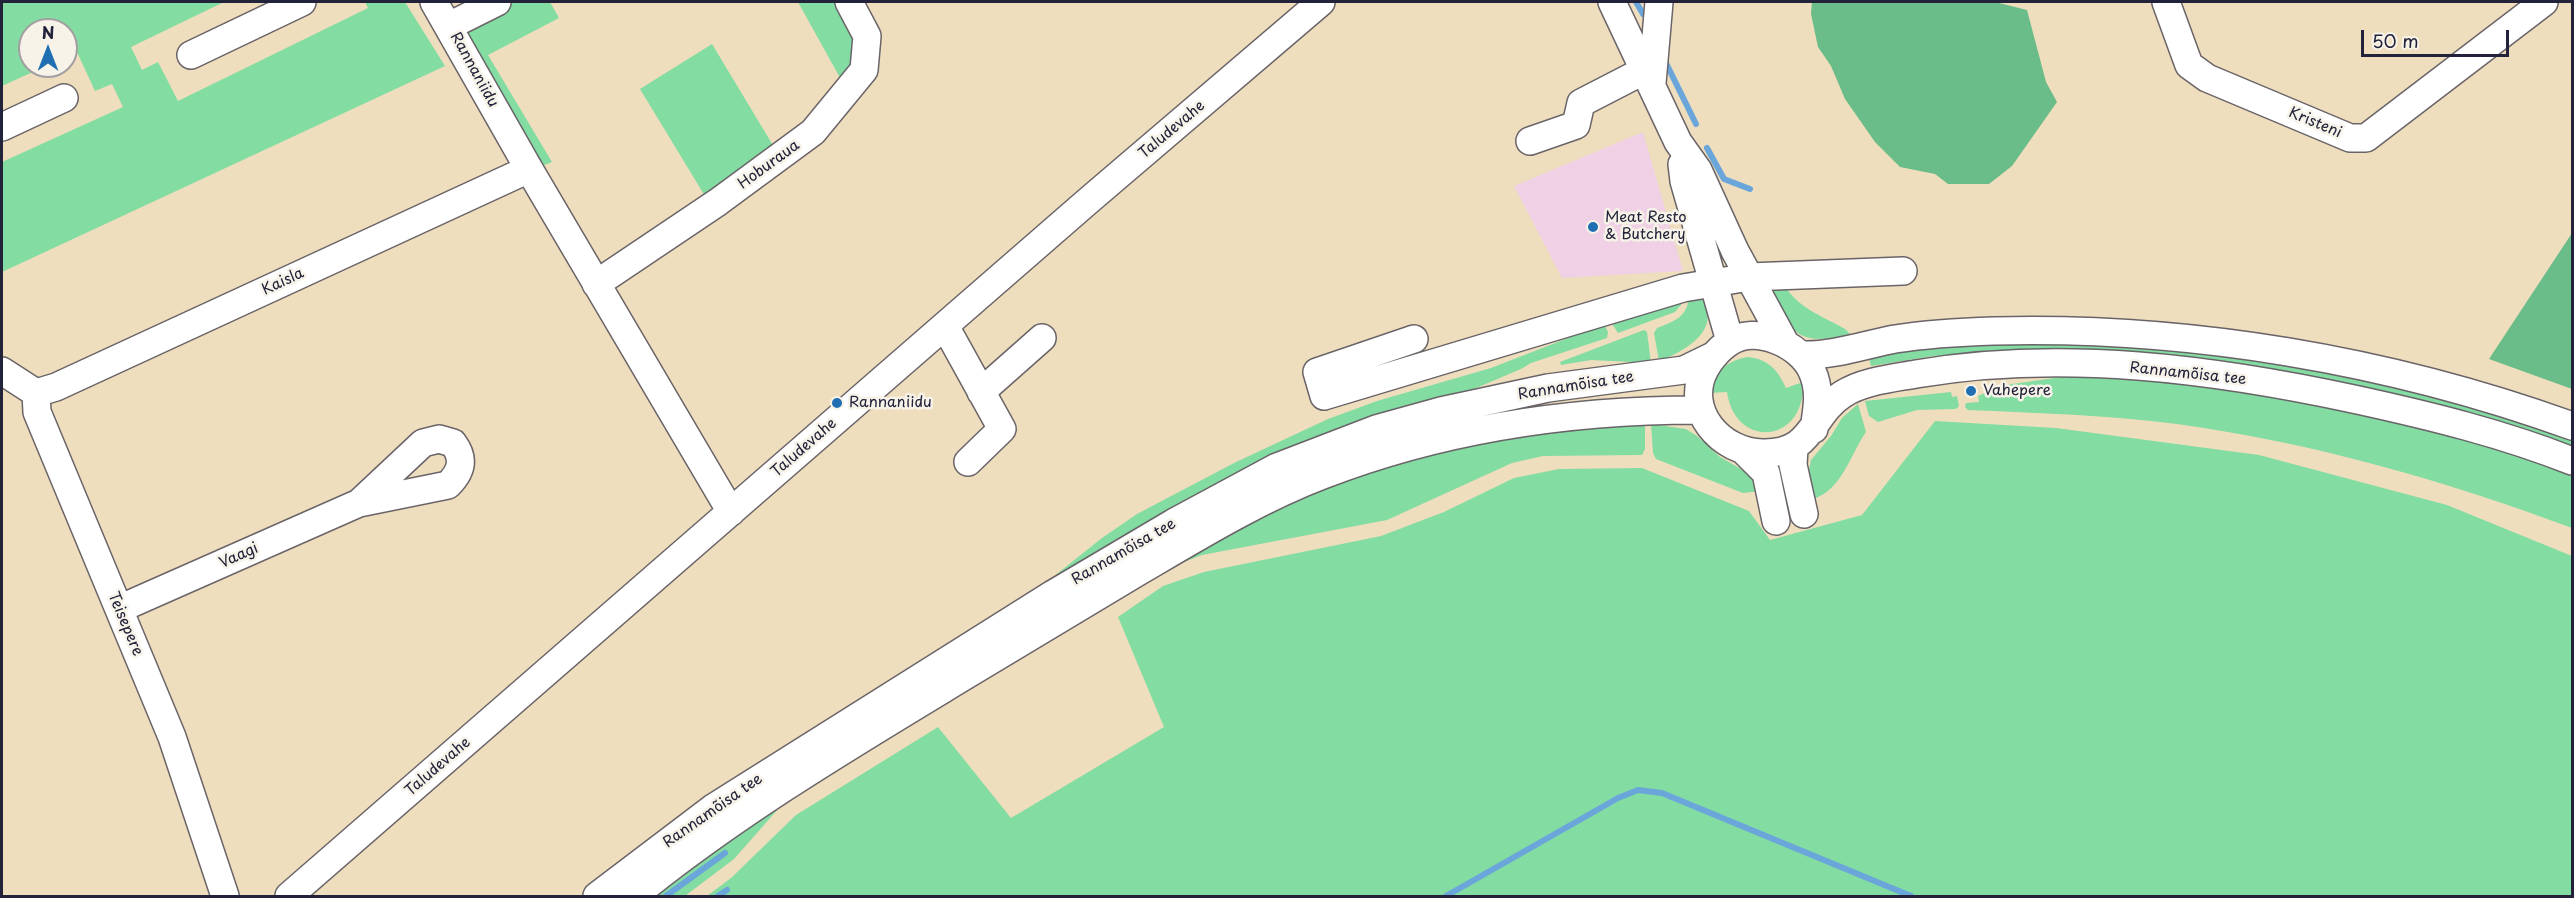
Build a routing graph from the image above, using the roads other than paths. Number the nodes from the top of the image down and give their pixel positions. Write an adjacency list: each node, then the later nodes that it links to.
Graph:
1 (302, 2): 11 (street)
2 (434, 2): 10 (street, Rannaniidu)
3 (497, 2): 10 (street)
4 (849, 2): 21 (street, Hoburaua)
5 (1321, 2): 22 (street, Taludevahe)
6 (1612, 2): 12 (street)
7 (1659, 2): 12 (street)
8 (2166, 2): 9 (street, Kristeni)
9 (2544, 2)
10 (449, 26): 17 (street, Rannaniidu)
11 (191, 55)
12 (1649, 77): 15 (street); 16 (street)
13 (64, 98): 14 (street)
14 (2, 127)
15 (1530, 141)
16 (1678, 142): 19 (street); 20 (street)
17 (530, 170): 21 (street, Rannaniidu); 29 (street, Kaisla)
18 (1904, 271): 19 (street)
19 (1749, 278): 20 (street); 26 (street)
20 (1712, 283): 24 (street); 25 (street)
21 (596, 284): 39 (street, Rannaniidu)
22 (945, 326): 28 (street); 39 (street, Taludevahe)
23 (1042, 338): 28 (street)
24 (1414, 339)
25 (1722, 348): 26 (street); 30 (street); 44 (street, Rannamõisa tee)
26 (1793, 349): 31 (street); 32 (street)
27 (2, 371): 29 (street)
28 (981, 392): 36 (street)
29 (36, 393): 41 (street, Teisepere)
30 (1699, 411): 34 (street); 45 (street, Rannamõisa tee)
31 (2572, 426)
32 (1814, 429): 33 (street); 35 (street, Rannamõisa tee)
33 (1794, 448): 34 (street); 38 (street)
34 (1744, 451): 40 (street)
35 (2572, 461)
36 (968, 462)
37 (359, 503): 41 (street, Vaagi)
38 (1801, 503)
39 (731, 512): 43 (street, Taludevahe)
40 (1776, 521)
41 (119, 609): 42 (street, Teisepere)
42 (225, 897)
43 (289, 897)
44 (597, 897)
45 (634, 897)

